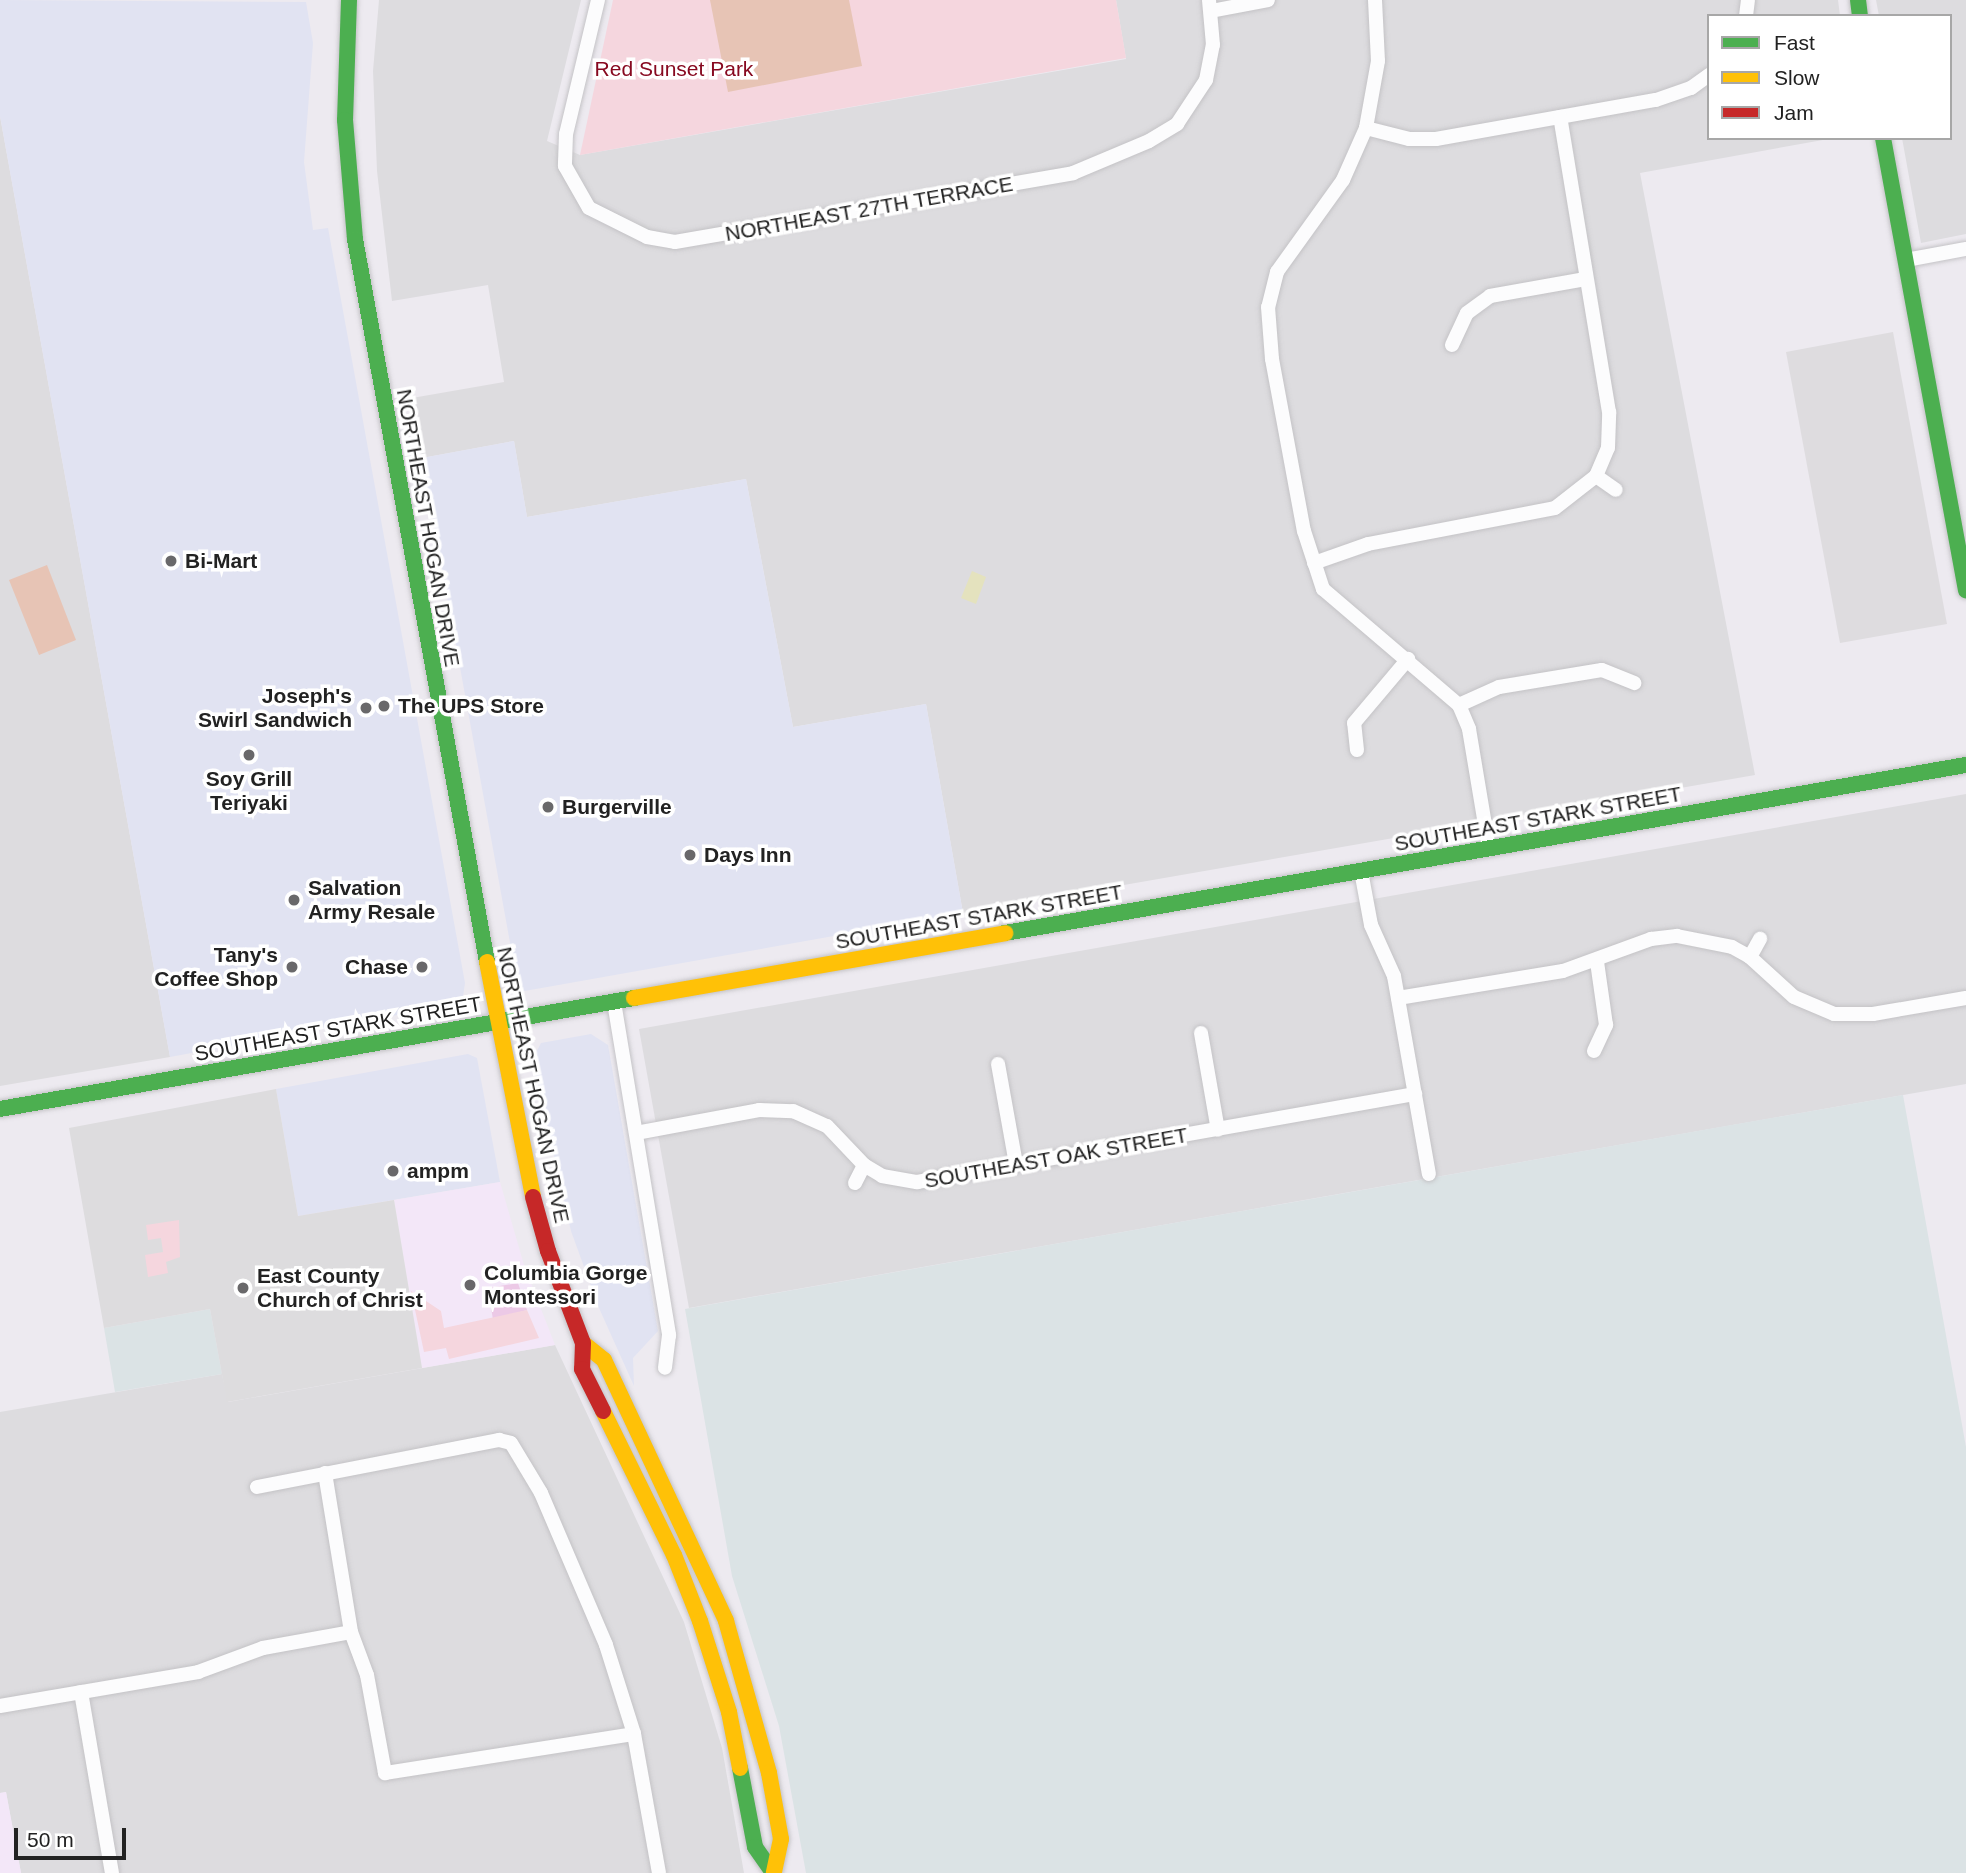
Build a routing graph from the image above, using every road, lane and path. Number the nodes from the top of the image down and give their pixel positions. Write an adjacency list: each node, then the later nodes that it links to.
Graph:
1 (349, 0): 31 (main road, NORTHEAST HOGAN DRIVE)
2 (598, 0): 5 (street, NORTHEAST 27TH TERRACE)
3 (1268, 0): 5 (street)
4 (1375, 0): 8 (street)
5 (1210, 5)
6 (1707, 76): 7 (street)
7 (1560, 117): 8 (street); 12 (street)
8 (1366, 128): 16 (street)
9 (1883, 140): 11 (main road)
10 (1966, 249): 11 (street)
11 (1906, 260): 17 (main road)
12 (1586, 279): 13 (street); 14 (street)
13 (1452, 345)
14 (1596, 476): 15 (street); 16 (street)
15 (1616, 490)
16 (1314, 563): 18 (street)
17 (1966, 590)
18 (1408, 659): 20 (street); 21 (street)
19 (1634, 683): 20 (street)
20 (1459, 705): 23 (street)
21 (1357, 750)
22 (1966, 765): 23 (main road, SOUTHEAST STARK STREET)
23 (1489, 849): 24 (main road, SOUTHEAST STARK STREET)
24 (1361, 871): 28 (street); 30 (main road, SOUTHEAST STARK STREET)
25 (1760, 939): 26 (street)
26 (1750, 957): 27 (street); 29 (street)
27 (1597, 962): 28 (street); 33 (street)
28 (1398, 998): 35 (street)
29 (1966, 998)
30 (614, 1002): 31 (main road, SOUTHEAST STARK STREET); 38 (street)
31 (496, 1022): 36 (main road, SOUTHEAST STARK STREET); 43 (main road, NORTHEAST HOGAN DRIVE)
32 (1200, 1033): 37 (street)
33 (1594, 1051)
34 (998, 1064): 39 (street)
35 (1415, 1094): 37 (street, SOUTHEAST OAK STREET); 41 (street)
36 (0, 1110)
37 (1218, 1130): 39 (street, SOUTHEAST OAK STREET)
38 (636, 1133): 40 (street, SOUTHEAST OAK STREET); 44 (street)
39 (1016, 1164): 40 (street, SOUTHEAST OAK STREET)
40 (864, 1165): 42 (street)
41 (1429, 1174)
42 (855, 1183)
43 (583, 1343): 53 (main road, NORTHEAST HOGAN DRIVE); 53 (main road, NORTHEAST HOGAN DRIVE)
44 (665, 1368)
45 (325, 1473): 46 (street); 47 (street); 50 (street)
46 (257, 1487)
47 (351, 1632): 48 (street); 50 (street)
48 (81, 1692): 49 (street); 51 (street)
49 (0, 1706)
50 (634, 1734): 52 (street)
51 (112, 1873)
52 (659, 1873)
53 (773, 1873)

